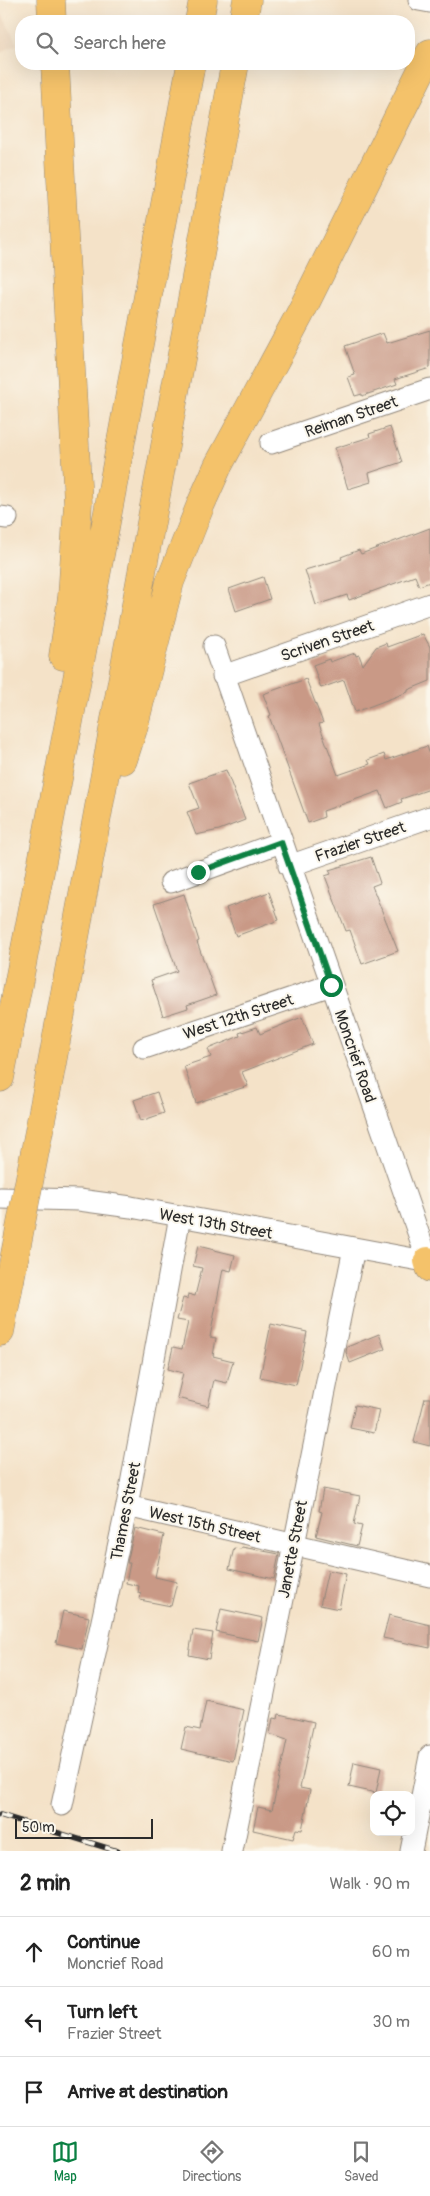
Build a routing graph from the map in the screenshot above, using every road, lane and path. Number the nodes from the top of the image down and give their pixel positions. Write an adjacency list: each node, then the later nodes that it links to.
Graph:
1 (51, 0): 5 (highway)
2 (247, 0): 6 (highway)
3 (419, 0): 4 (street)
4 (430, 2)
5 (52, 15)
6 (244, 15)
7 (429, 56): 19 (highway)
8 (55, 70): 16 (highway)
9 (190, 70): 16 (highway)
10 (234, 70): 19 (highway)
11 (430, 389): 12 (street, Reiman Street)
12 (271, 443)
13 (430, 604): 15 (street, Scriven Street)
14 (214, 646): 15 (street, Moncrief Road)
15 (223, 676): 18 (street, Moncrief Road)
16 (70, 722): 24 (highway)
17 (430, 817): 20 (street, Frazier Street)
18 (281, 842): 20 (street, Moncrief Road); 21 (street)
19 (93, 846): 29 (highway, bridge)
20 (289, 866): 22 (street, Moncrief Road)
21 (170, 882)
22 (331, 985): 23 (street, West 12th Street); 28 (street, Moncrief Road)
23 (144, 1048)
24 (1, 1074)
25 (0, 1198): 26 (street, West 13th Street)
26 (180, 1216): 27 (street, West 13th Street); 30 (street, Thames Street)
27 (354, 1248): 28 (street, West 13th Street); 31 (street, Janette Street)
28 (429, 1264)
29 (0, 1332)
30 (127, 1506): 31 (street, West 15th Street); 34 (street, Thames Street)
31 (292, 1545): 32 (street, West 15th Street); 35 (street, Janette Street)
32 (430, 1576)
33 (430, 1756): 36 (street)
34 (62, 1805)
35 (232, 1851)
36 (412, 1851)

